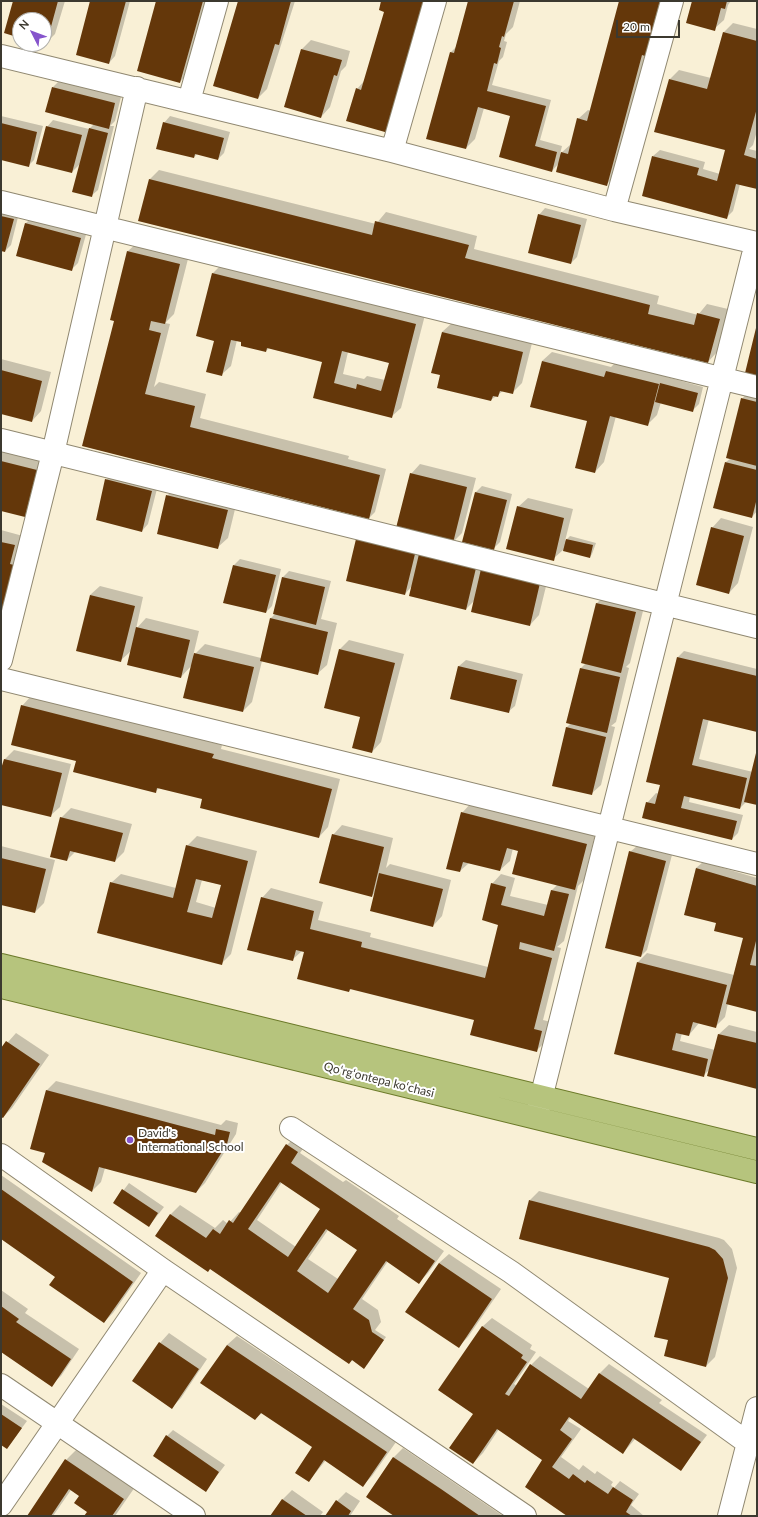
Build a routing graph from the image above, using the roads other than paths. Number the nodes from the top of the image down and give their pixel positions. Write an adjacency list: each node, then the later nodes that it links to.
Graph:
1 (217, 1): 6 (street)
2 (435, 1): 7 (street)
3 (672, 1): 9 (street)
4 (1, 56): 5 (street)
5 (137, 88): 6 (street); 10 (street)
6 (189, 101): 7 (street)
7 (392, 151): 9 (street)
8 (1, 202): 10 (street)
9 (614, 210): 11 (street)
10 (104, 228): 12 (street); 15 (street)
11 (756, 243): 12 (street)
12 (722, 379): 13 (street); 16 (street)
13 (757, 387)
14 (1, 440): 15 (street)
15 (53, 453): 16 (street); 18 (street)
16 (665, 605): 17 (street); 20 (street)
17 (757, 627)
18 (1, 660)
19 (1, 679): 20 (street)
20 (608, 828): 21 (street); 24 (street)
21 (757, 864)
22 (1, 965): 24 (main road, Qoʻrgʻontepa koʻchasi)
23 (1, 987): 25 (main road, Qoʻrgʻontepa koʻchasi)
24 (541, 1097): 25 (street); 27 (main road, Qoʻrgʻontepa koʻchasi)
25 (536, 1118): 29 (main road, Qoʻrgʻontepa koʻchasi)
26 (291, 1128): 34 (street)
27 (757, 1149)
28 (1, 1155): 30 (street)
29 (757, 1172)
30 (163, 1270): 33 (street); 37 (street)
31 (1, 1385): 33 (street)
32 (757, 1408): 34 (street)
33 (57, 1424): 35 (street); 36 (street)
34 (748, 1443): 38 (street)
35 (1, 1505)
36 (194, 1516)
37 (525, 1516)
38 (729, 1516)

